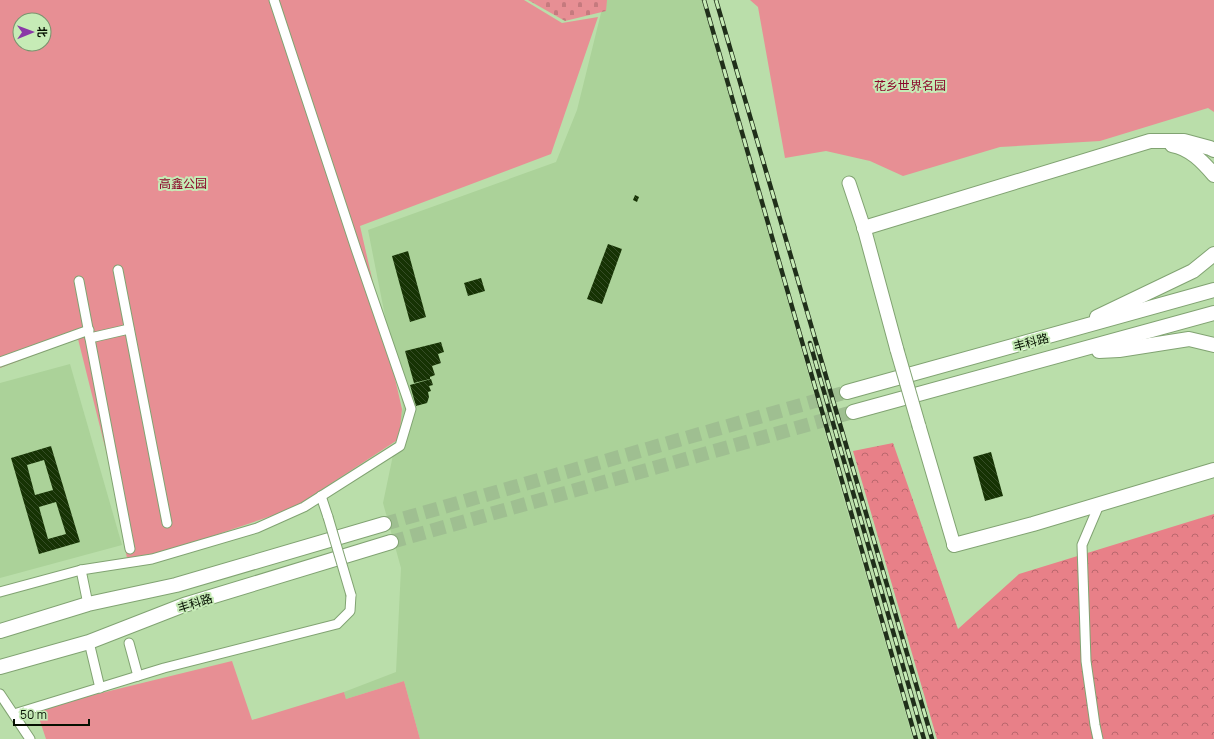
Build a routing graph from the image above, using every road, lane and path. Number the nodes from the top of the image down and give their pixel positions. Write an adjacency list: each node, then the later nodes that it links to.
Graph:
1 (274, 0): 21 (street)
2 (1150, 141): 3 (main road); 4 (main road); 6 (main road)
3 (1214, 150)
4 (1214, 175)
5 (849, 183): 6 (street)
6 (864, 228): 26 (street, bridge)
7 (1214, 254): 14 (main road)
8 (118, 270): 12 (street)
9 (79, 281): 13 (street)
10 (1214, 290): 14 (main road, 丰科路)
11 (1214, 313): 16 (main road, 丰科路)
12 (129, 329): 13 (street); 23 (street)
13 (89, 334): 17 (street); 27 (street)
14 (1061, 334): 18 (main road, 丰科路)
15 (1214, 345): 16 (main road)
16 (1062, 354): 19 (main road, 丰科路)
17 (0, 362)
18 (847, 392)
19 (854, 412)
20 (1214, 470): 22 (main road)
21 (322, 496): 28 (street); 35 (street, bridge)
22 (1099, 504): 26 (main road); 40 (street)
23 (167, 523)
24 (384, 524): 30 (main road, 丰科路)
25 (391, 542): 32 (main road, 丰科路)
26 (954, 546)
27 (130, 549)
28 (81, 570): 29 (street); 30 (street)
29 (0, 592)
30 (88, 604): 31 (main road, 丰科路)
31 (0, 631)
32 (89, 642): 34 (main road, 丰科路); 36 (street)
33 (129, 643): 35 (street)
34 (0, 667)
35 (138, 676): 36 (street)
36 (100, 688): 38 (street)
37 (0, 694): 38 (street)
38 (14, 714): 39 (street)
39 (30, 739)
40 (1098, 739)

